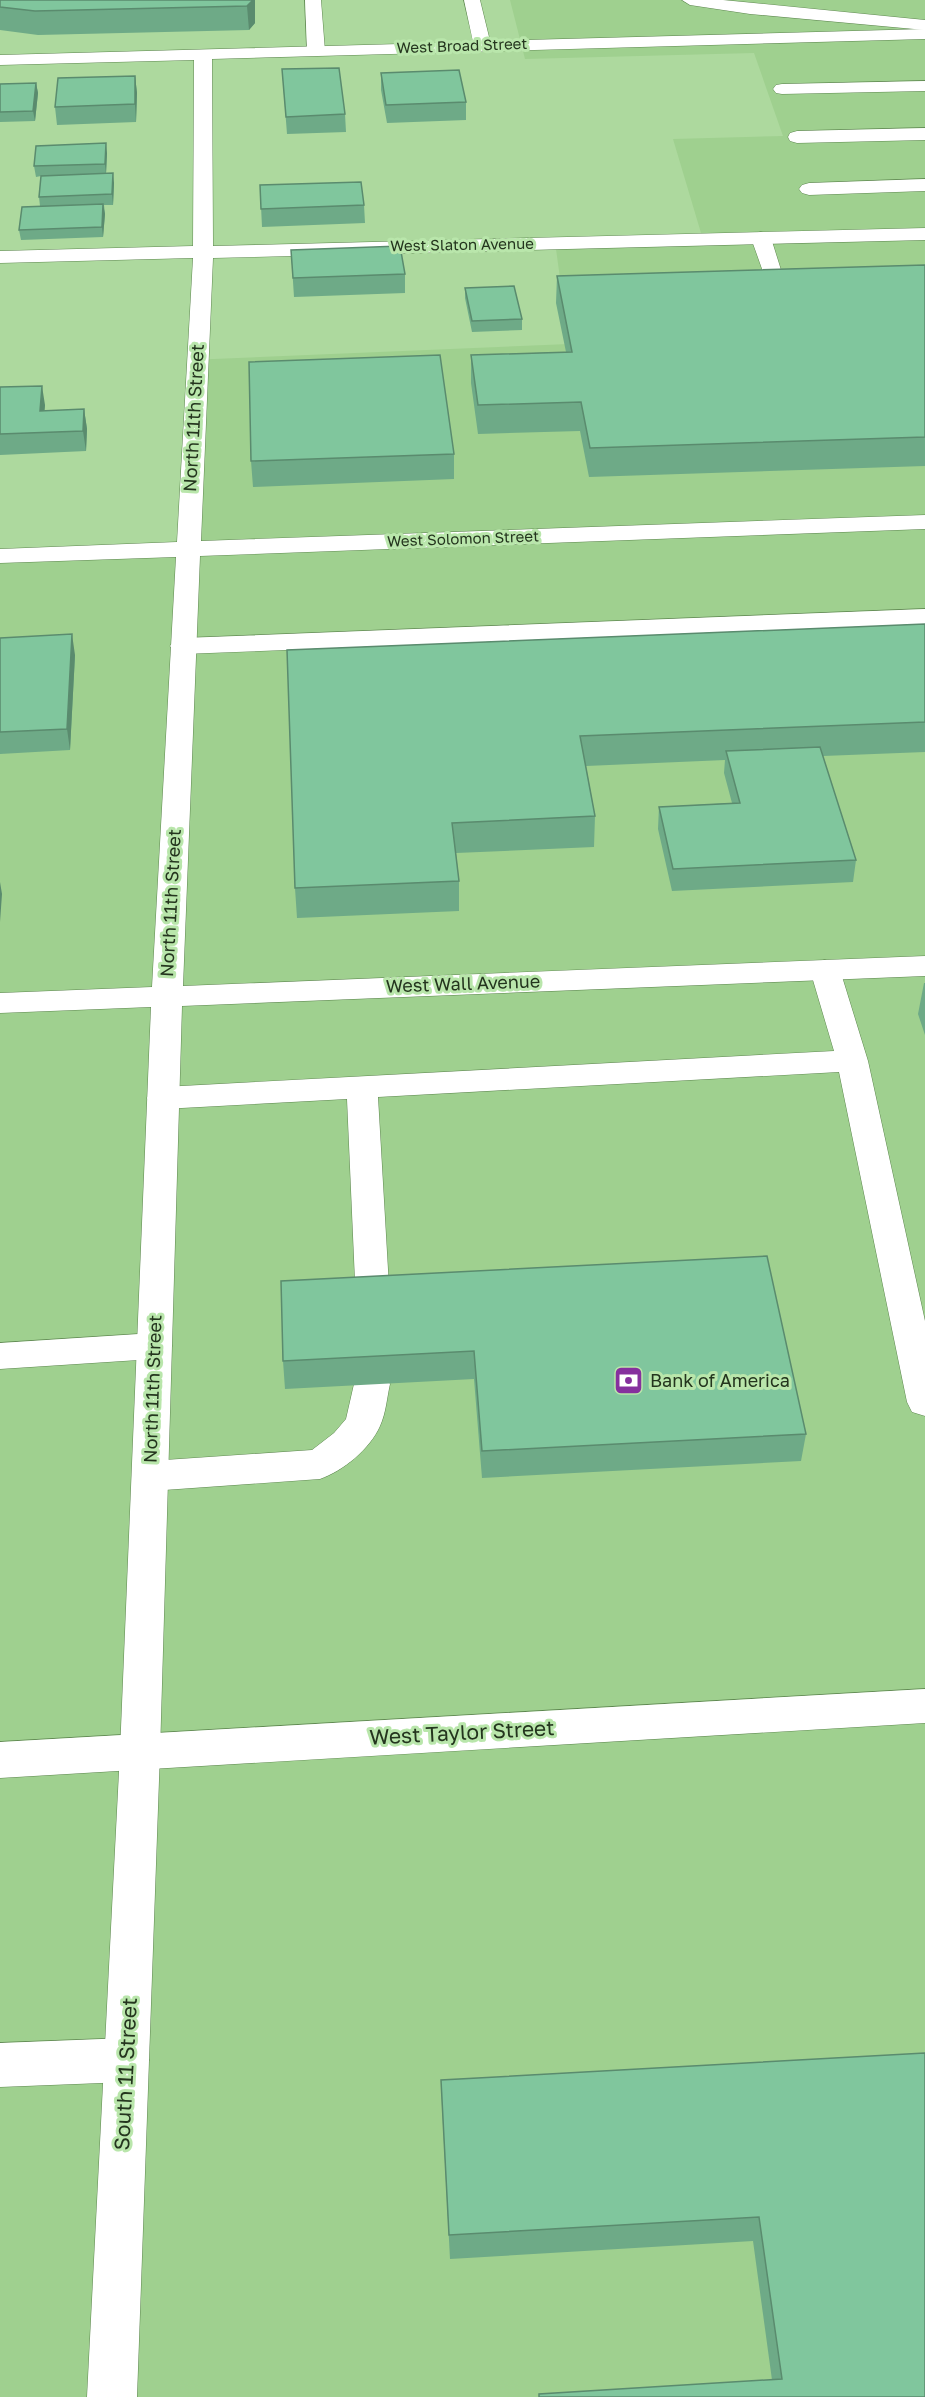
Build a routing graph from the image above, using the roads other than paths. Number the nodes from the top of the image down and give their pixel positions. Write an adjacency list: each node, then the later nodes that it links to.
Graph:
1 (313, 0): 9 (street)
2 (472, 0): 8 (street)
3 (690, 0): 5 (street)
4 (925, 14): 5 (street)
5 (819, 17): 6 (street)
6 (925, 25)
7 (925, 34): 8 (street, West Broad Street)
8 (483, 45): 9 (street, West Broad Street)
9 (316, 51): 10 (street, West Broad Street)
10 (203, 54): 11 (street, West Broad Street); 20 (street, North 11th Street)
11 (0, 60)
12 (925, 86): 13 (street)
13 (782, 89)
14 (925, 134): 15 (street)
15 (797, 136)
16 (925, 185): 17 (street)
17 (809, 189)
18 (925, 234): 19 (street, West Slaton Avenue)
19 (761, 238): 20 (street, West Slaton Avenue); 22 (street)
20 (202, 251): 21 (street, West Slaton Avenue); 24 (street, North 11th Street)
21 (0, 257)
22 (831, 275)
23 (925, 522): 24 (street, West Solomon Street)
24 (188, 549): 25 (street, West Solomon Street); 27 (street, North 11th Street)
25 (0, 556)
26 (925, 617): 27 (street)
27 (183, 646): 30 (street, North 11th Street)
28 (925, 966): 29 (street, West Wall Avenue)
29 (825, 970): 30 (street, West Wall Avenue); 32 (street)
30 (167, 996): 31 (street, West Wall Avenue); 34 (street, North 11th Street)
31 (0, 1002)
32 (852, 1061): 33 (street); 39 (street)
33 (362, 1088): 34 (street); 35 (street)
34 (164, 1098): 36 (street, North 11th Street)
35 (373, 1304)
36 (154, 1346): 37 (street); 40 (street, North 11th Street)
37 (0, 1356)
38 (372, 1384): 40 (street)
39 (925, 1402)
40 (150, 1476): 42 (street, North 11th Street)
41 (925, 1706): 42 (street, West Taylor Street)
42 (140, 1752): 43 (street, West Taylor Street); 44 (street, South 11 Street)
43 (0, 1760)
44 (127, 2060): 45 (street); 46 (street, South 11 Street)
45 (0, 2065)
46 (112, 2397)

